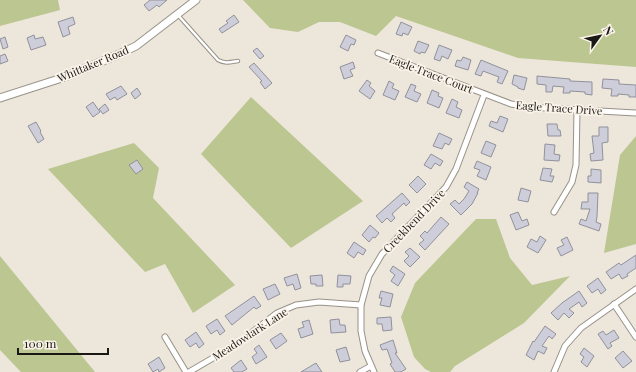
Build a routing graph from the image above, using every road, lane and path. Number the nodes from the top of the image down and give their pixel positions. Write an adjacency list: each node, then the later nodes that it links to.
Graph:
1 (196, 0): 2 (main road, Whittaker Road)
2 (177, 14): 4 (lane); 6 (main road, Whittaker Road)
3 (378, 53): 5 (street, Eagle Trace Court)
4 (238, 61)
5 (484, 94): 7 (street, Eagle Trace Drive); 12 (street, Creekbend Drive)
6 (0, 98)
7 (577, 110): 8 (street, Eagle Trace Drive); 9 (street)
8 (636, 113)
9 (554, 212)
10 (636, 289): 11 (street)
11 (614, 304): 14 (street); 20 (street)
12 (361, 305): 15 (street, Creekbend Drive); 17 (street, Meadowlark Lane)
13 (165, 337): 16 (street)
14 (636, 337)
15 (371, 366): 18 (street); 19 (street, Creekbend Drive)
16 (186, 372)
17 (189, 372)
18 (360, 372)
19 (374, 372)
20 (554, 372)

